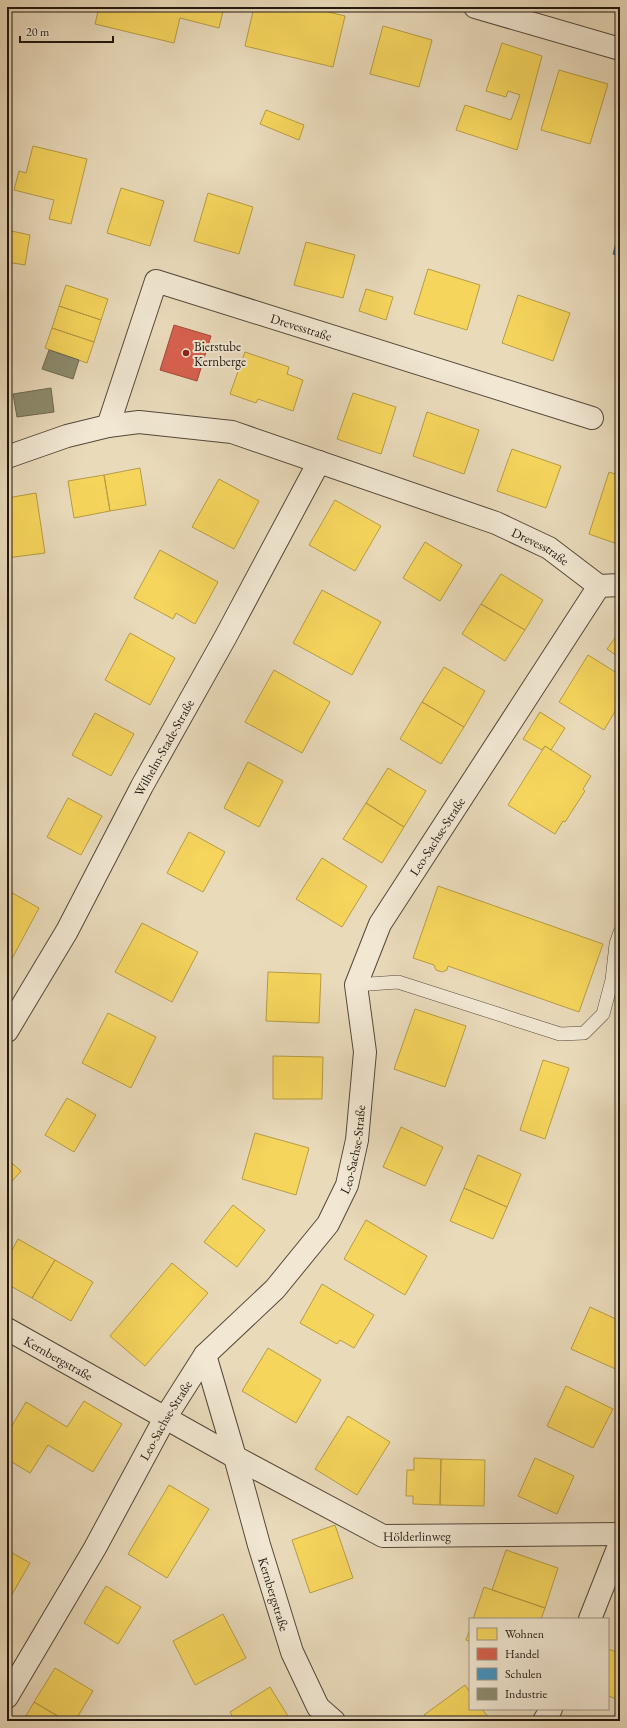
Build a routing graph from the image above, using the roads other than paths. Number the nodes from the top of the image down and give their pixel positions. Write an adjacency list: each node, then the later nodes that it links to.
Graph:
1 (475, 7): 2 (street)
2 (620, 49)
3 (592, 418): 4 (street, Drevesstraße)
4 (108, 426): 5 (street, Drevesstraße); 6 (street, Drevesstraße)
5 (7, 457)
6 (319, 462): 7 (street, Drevesstraße); 10 (street, Wilhelm-Stade-Straße)
7 (610, 585): 9 (street, Leo-Sachse-Straße)
8 (620, 932): 9 (lane)
9 (356, 985): 12 (street, Leo-Sachse-Straße)
10 (7, 1031)
11 (7, 1329): 13 (street, Kernbergstraße)
12 (205, 1356): 13 (street, Leo-Sachse-Straße); 14 (street, Kernbergstraße)
13 (166, 1418): 14 (street, Kernbergstraße); 18 (street, Leo-Sachse-Straße)
14 (235, 1457): 15 (street, Hölderlinweg); 20 (street, Kernbergstraße)
15 (620, 1534)
16 (620, 1543): 17 (street)
17 (590, 1618)
18 (7, 1697)
19 (550, 1710): 21 (street)
20 (334, 1721)
21 (544, 1721)

